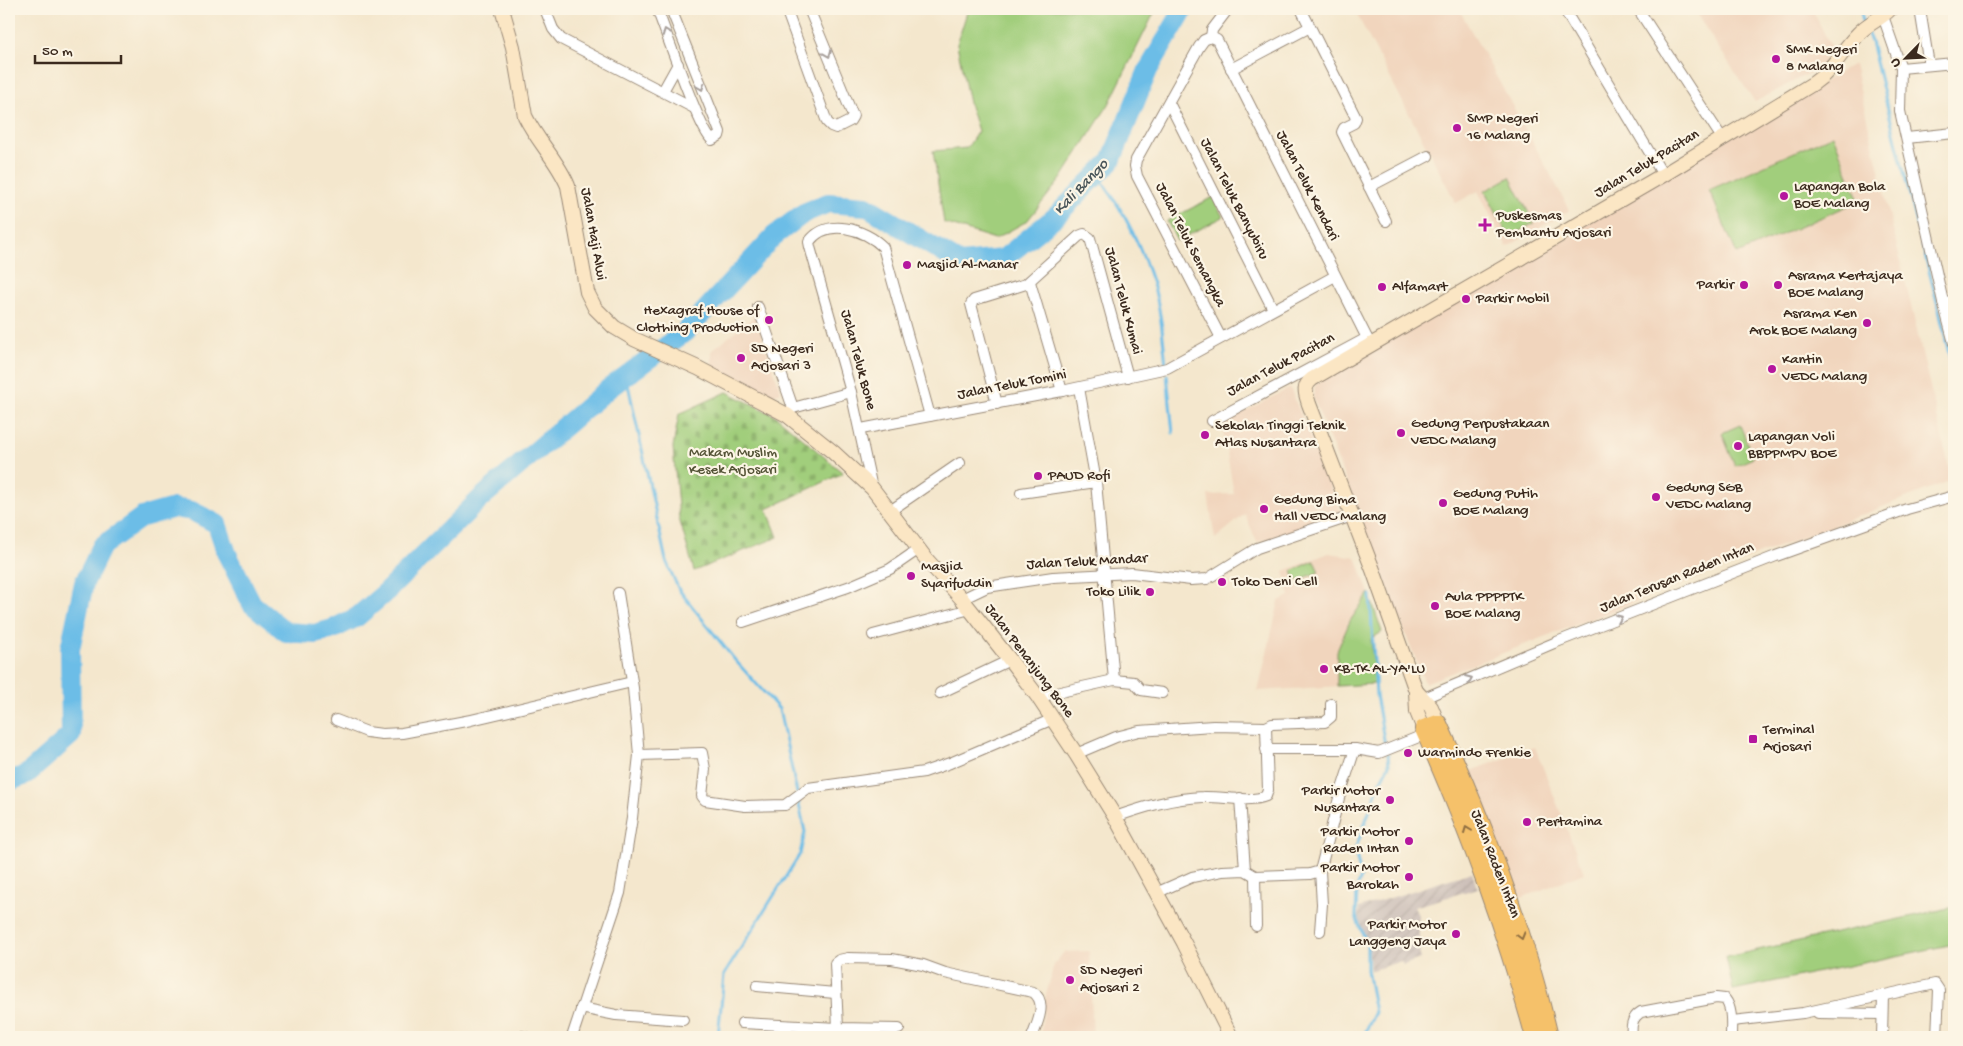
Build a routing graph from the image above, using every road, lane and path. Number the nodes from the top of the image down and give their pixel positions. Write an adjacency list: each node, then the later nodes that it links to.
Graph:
1 (502, 9): 37 (street, Jalan Haji Alwi)
2 (545, 9): 20 (street)
3 (657, 9): 16 (street, one-way to 3)
4 (672, 9): 22 (street, one-way to 22)
5 (786, 9): 6 (street, one-way to 5)
6 (810, 9)
7 (1228, 9): 14 (street)
8 (1302, 9): 13 (street)
9 (1564, 9): 27 (street)
10 (1638, 9): 24 (street)
11 (1920, 9): 17 (street)
12 (1886, 12): 18 (street); 24 (street, Jalan Teluk Pacitan)
13 (1310, 27): 19 (street); 28 (street)
14 (1214, 38): 19 (street, Jalan Teluk Kendari); 21 (street)
15 (1954, 63): 17 (street)
16 (678, 64): 20 (street); 22 (street)
17 (1929, 64): 18 (street)
18 (1901, 68): 25 (street)
19 (1231, 69): 30 (street, Jalan Teluk Kendari)
20 (663, 91): 22 (street)
21 (1169, 103): 35 (street, Jalan Teluk Banyubiru); 36 (street, Jalan Teluk Semangka)
22 (694, 108)
23 (1954, 133): 25 (street)
24 (1722, 138): 27 (street, Jalan Teluk Pacitan)
25 (1907, 138): 33 (street)
26 (1428, 156): 28 (street)
27 (1663, 175): 38 (street, Jalan Teluk Pacitan)
28 (1370, 187): 29 (street)
29 (1386, 221)
30 (1335, 276): 35 (street, Jalan Teluk Tomini); 38 (street, Jalan Teluk Kendari)
31 (1030, 282): 40 (street, Jalan Teluk Kumai); 42 (street); 44 (street)
32 (1954, 301): 33 (street)
33 (1943, 302): 39 (street)
34 (758, 307): 45 (street)
35 (1273, 309): 36 (street, Jalan Teluk Tomini)
36 (1221, 338): 40 (street, Jalan Teluk Tomini)
37 (634, 339): 45 (street, Jalan Penanjung Bone)
38 (1369, 342): 47 (street, Jalan Teluk Pacitan); 55 (street, Jalan Teluk Pacitan)
39 (1954, 343)
40 (1128, 377): 41 (street, Jalan Teluk Tomini)
41 (1079, 388): 42 (street, Jalan Teluk Tomini); 50 (street)
42 (1062, 391): 44 (street, Jalan Teluk Tomini)
43 (851, 392): 45 (street); 46 (street, Jalan Teluk Bone); 48 (street, Jalan Teluk Bone)
44 (997, 404): 46 (street, Jalan Teluk Tomini)
45 (790, 411): 51 (street, Jalan Penanjung Bone)
46 (930, 416): 48 (street, Jalan Teluk Tomini)
47 (1212, 421)
48 (861, 429): 51 (street, Jalan Teluk Bone)
49 (960, 463): 54 (street)
50 (1096, 482): 52 (street); 57 (street)
51 (872, 488): 54 (street, Jalan Penanjung Bone)
52 (1021, 493)
53 (1954, 496): 67 (street, Jalan Terusan Raden Intan, one-way to 53)
54 (890, 511): 56 (street, Jalan Penanjung Bone)
55 (1352, 516): 57 (street, Jalan Teluk Mandar); 67 (street)
56 (919, 549): 59 (street, Jalan Penanjung Bone); 60 (street)
57 (1105, 574): 59 (street, Jalan Teluk Mandar); 63 (street)
58 (618, 593): 64 (street)
59 (966, 604): 61 (street, Jalan Teluk Mandar); 62 (street, Jalan Penanjung Bone)
60 (743, 622)
61 (873, 635)
62 (1010, 660): 65 (street); 68 (street, Jalan Penanjung Bone)
63 (1114, 680): 66 (street); 68 (street)
64 (632, 682): 71 (street); 77 (street)
65 (940, 693)
66 (1162, 693)
67 (1418, 696): 73 (street, Jalan Raden Intan)
68 (1038, 697): 70 (street, Jalan Penanjung Bone)
69 (1332, 704): 72 (street)
70 (1053, 719): 76 (street, Jalan Penanjung Bone); 77 (street)
71 (336, 720)
72 (1266, 727): 74 (street); 76 (street)
73 (1429, 729): 75 (street); 83 (highway, Jalan Raden Intan)
74 (1266, 749): 75 (street); 78 (street)
75 (1355, 749): 81 (street)
76 (1076, 754): 79 (street, Jalan Penanjung Bone)
77 (639, 755): 90 (street)
78 (1240, 798): 79 (street); 80 (street)
79 (1115, 817): 84 (street, Jalan Penanjung Bone)
80 (1245, 870): 82 (street); 84 (street)
81 (1320, 872): 82 (street); 86 (street)
82 (1255, 876): 85 (street)
83 (1499, 892): 101 (highway, Jalan Raden Intan); 102 (highway, Jalan Raden Intan, one-way to 102)
84 (1156, 893): 100 (street, Jalan Penanjung Bone)
85 (1256, 926)
86 (1320, 931)
87 (757, 986): 88 (street)
88 (835, 993): 97 (street); 99 (street)
89 (1883, 995): 91 (street); 92 (street); 106 (street)
90 (581, 1008): 93 (street); 98 (street)
91 (1803, 1013): 92 (street); 94 (street)
92 (1882, 1014): 105 (street)
93 (683, 1020)
94 (1732, 1021): 103 (street); 104 (street)
95 (742, 1023): 97 (street)
96 (899, 1029): 97 (street)
97 (839, 1033)
98 (572, 1037)
99 (1032, 1037)
100 (1231, 1037)
101 (1535, 1037)
102 (1549, 1037)
103 (1632, 1037)
104 (1731, 1037)
105 (1882, 1037)
106 (1937, 1037)

